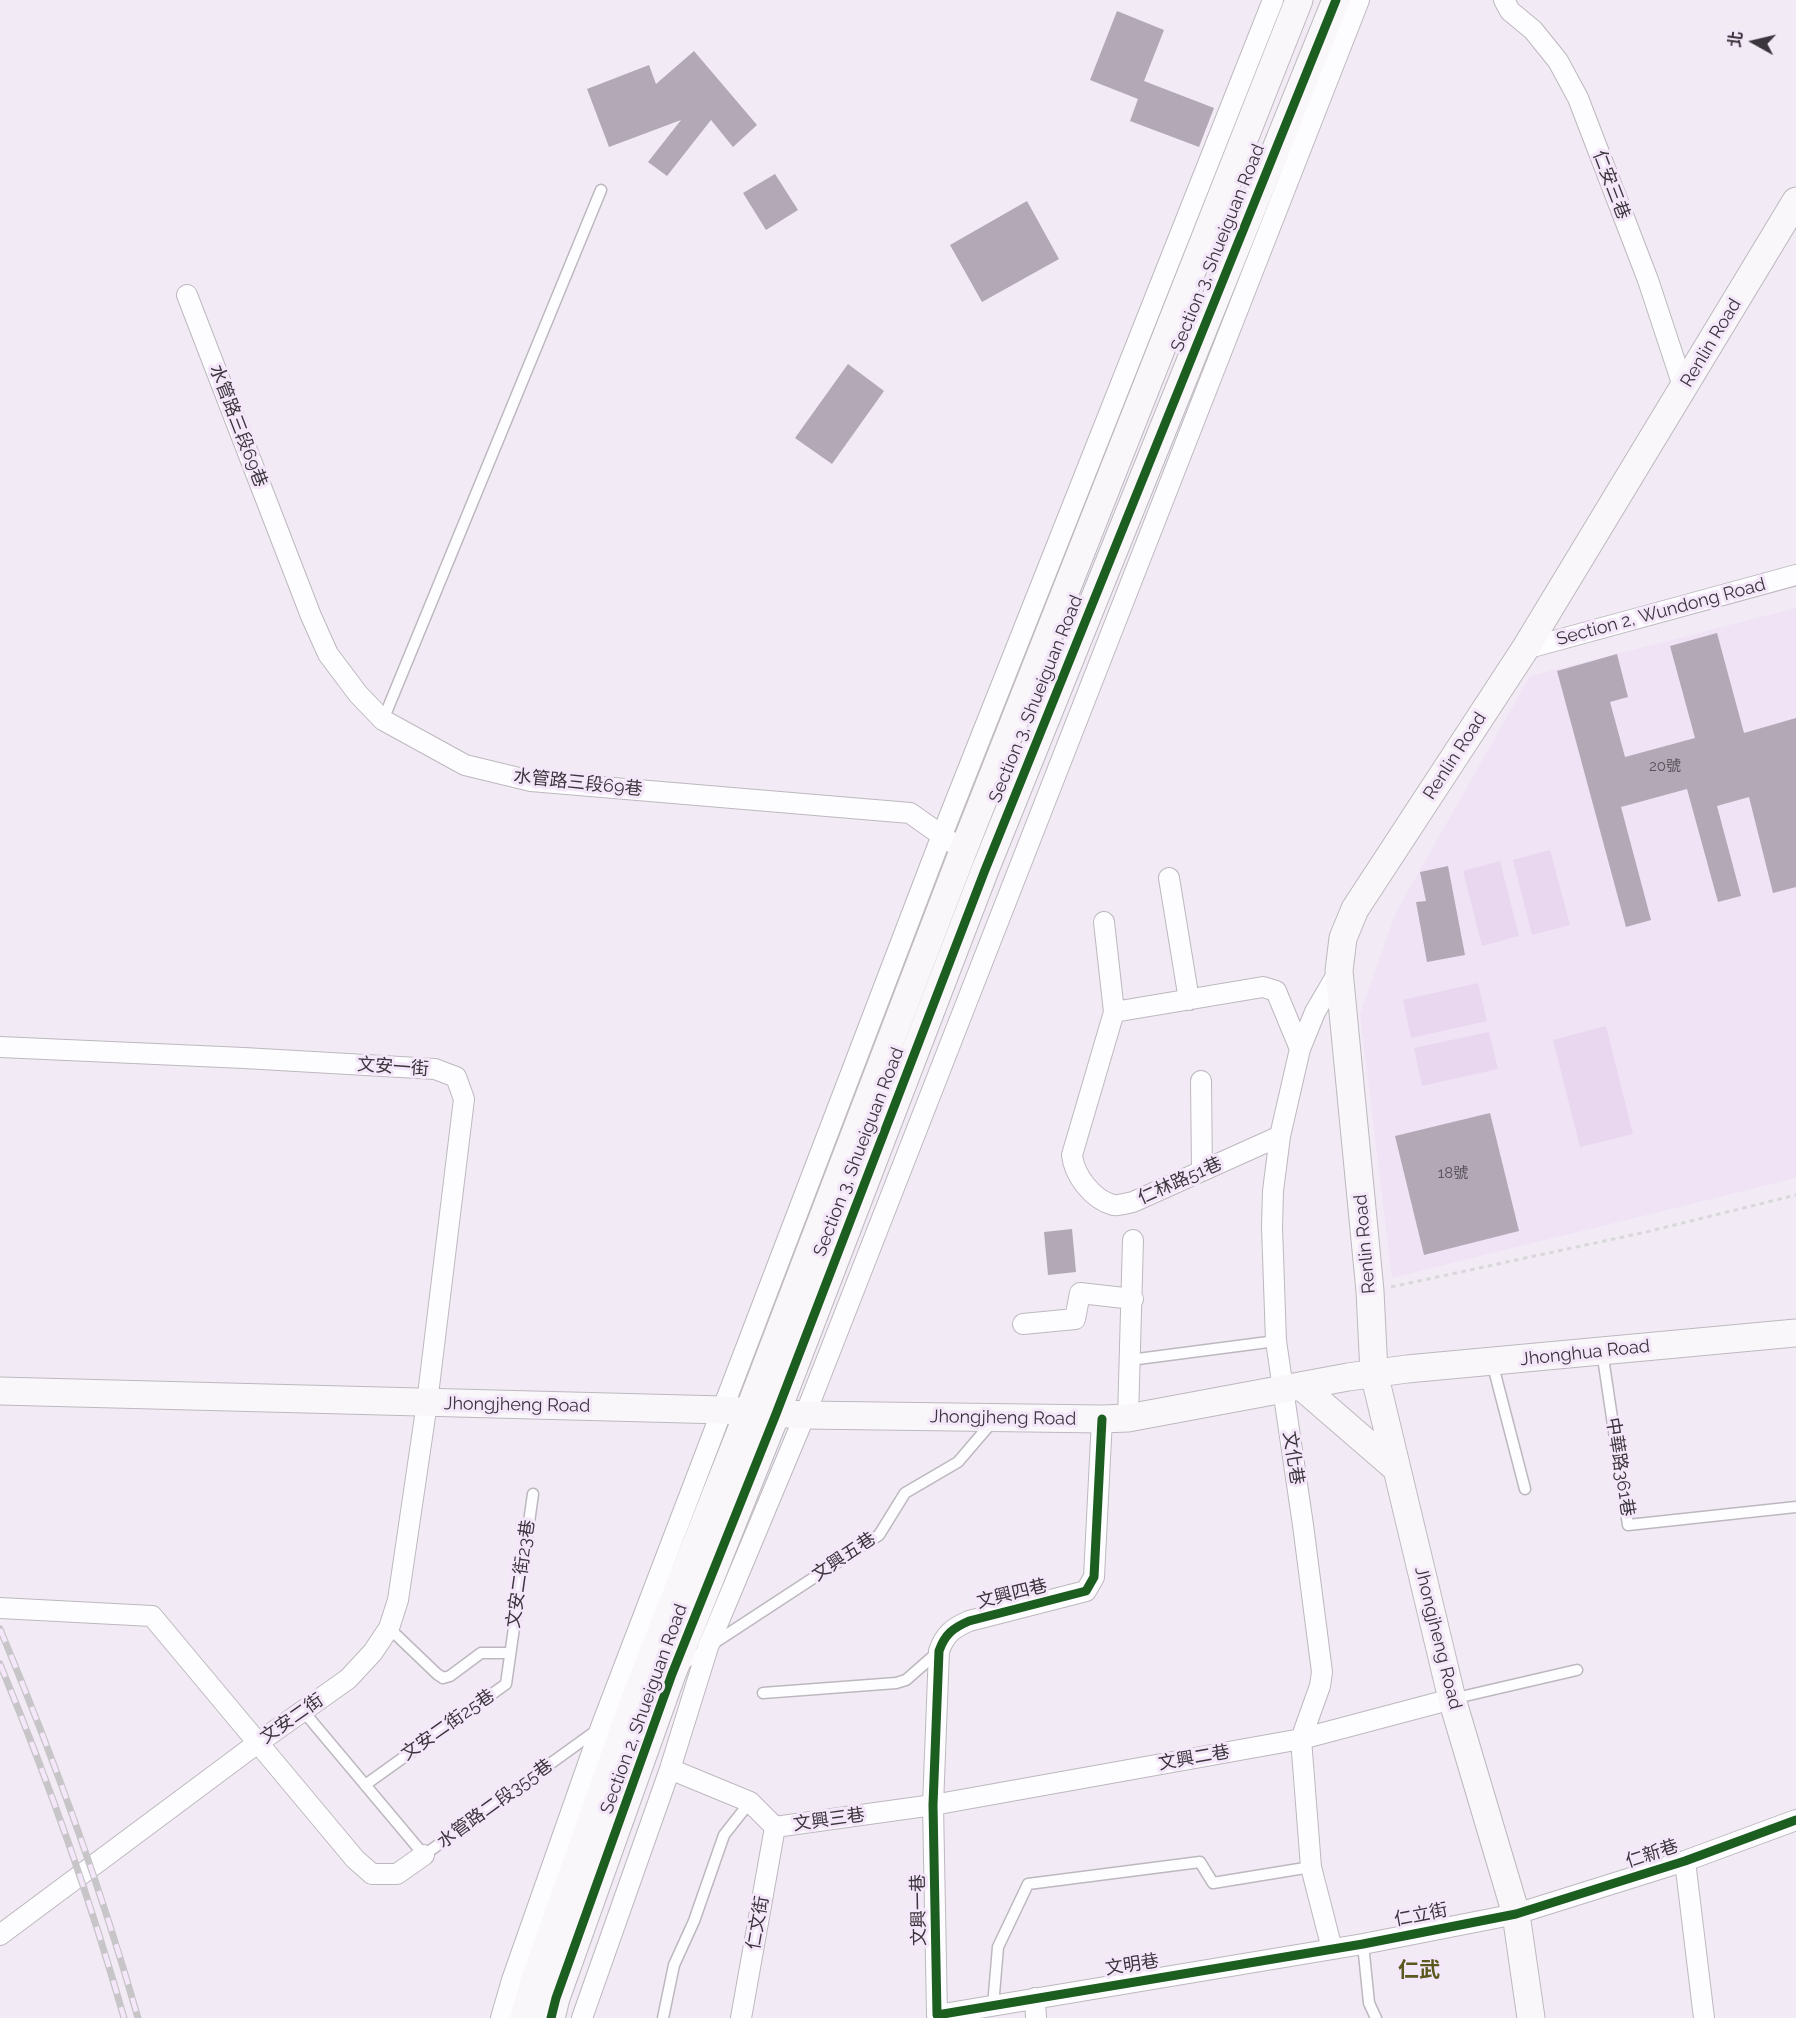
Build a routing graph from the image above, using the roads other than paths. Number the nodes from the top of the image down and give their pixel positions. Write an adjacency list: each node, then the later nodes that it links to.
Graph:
1 (1273, 0): 13 (street, Section 3, Shueiguan Road)
2 (1299, 0): 13 (street, Section 3, Shueiguan Road)
3 (1336, 0): 14 (street, Section 3, Shueiguan Road)
4 (1359, 0): 39 (street)
5 (1504, 0): 9 (street, 仁安三巷)
6 (601, 190): 12 (lane)
7 (1796, 201): 9 (street, Renlin Road)
8 (187, 295): 12 (street, 水管路三段69巷)
9 (1684, 389): 11 (street, Renlin Road)
10 (1796, 575): 11 (street, Section 2, Wundong Road)
11 (1525, 649): 17 (street, Renlin Road)
12 (383, 720): 13 (street, 水管路三段69巷)
13 (952, 843): 14 (street, 水管路三段69巷); 37 (street, Section 3, Shueiguan Road)
14 (985, 870): 38 (street, Section 3, Shueiguan Road)
15 (1169, 878): 18 (street)
16 (1104, 922): 19 (street, 仁林路51巷)
17 (1339, 971): 21 (street, 文化巷); 33 (street, Renlin Road)
18 (1189, 1000): 19 (street); 21 (street)
19 (1114, 1012): 24 (street, 仁林路51巷)
20 (0, 1047): 36 (street, 文安一街)
21 (1300, 1049): 23 (street, 文化巷)
22 (1201, 1081): 24 (street)
23 (1280, 1136): 24 (street, 仁林路51巷); 29 (street, 文化巷)
24 (1202, 1171)
25 (1133, 1240): 26 (street, 文興四巷)
26 (1132, 1299): 27 (street); 31 (street, 文興四巷)
27 (1023, 1324)
28 (1796, 1333): 30 (street, Jhonghua Road)
29 (1276, 1341): 31 (lane); 34 (street, 文化巷)
30 (1602, 1350): 32 (street, Jhonghua Road); 45 (lane, 中華路361巷)
31 (1131, 1360): 40 (street, 文興四巷)
32 (1492, 1362): 33 (street, Jhonghua Road); 43 (lane)
33 (1374, 1373): 34 (street, Jhongjheng Road); 42 (street, Jhongjheng Road)
34 (1292, 1388): 40 (street, Jhongjheng Road); 42 (street); 58 (street, 文化巷)
35 (0, 1391): 36 (street, Jhongjheng Road)
36 (427, 1403): 37 (street, Jhongjheng Road); 47 (street, 文安二街)
37 (736, 1412): 38 (street, Jhongjheng Road); 55 (street, Section 2, Shueiguan Road); 57 (street, Section 2, Shueiguan Road)
38 (776, 1414): 39 (street, Jhongjheng Road); 52 (street, Section 2, Shueiguan Road)
39 (805, 1415): 41 (street, Jhongjheng Road); 48 (street)
40 (1115, 1418): 41 (street, Jhongjheng Road); 49 (street, 文興四巷)
41 (995, 1419): 48 (lane, 文興五巷)
42 (1397, 1468): 54 (street, Jhongjheng Road)
43 (1525, 1488)
44 (533, 1494): 50 (lane, 文安二街23巷)
45 (1796, 1507)
46 (0, 1608): 59 (street)
47 (389, 1628): 50 (lane); 56 (street, 文安二街)
48 (708, 1647): 52 (lane, 文興五巷); 60 (street)
49 (939, 1651): 53 (lane); 63 (street)
50 (510, 1653): 61 (lane, 文安二街25巷)
51 (1577, 1670): 54 (lane)
52 (672, 1674): 55 (lane, 文興五巷); 78 (street, Section 2, Shueiguan Road)
53 (763, 1693)
54 (1452, 1699): 58 (street, 文興二巷); 69 (street, Jhongjheng Road)
55 (634, 1701): 57 (lane, 水管路二段355巷); 77 (street, Section 2, Shueiguan Road)
56 (304, 1712): 59 (street, 文安二街); 61 (lane, 水管路二段355巷)
57 (601, 1727): 66 (lane, 水管路二段355巷); 76 (street, Section 2, Shueiguan Road)
58 (1301, 1739): 63 (street, 文興二巷); 68 (street, 文化巷)
59 (259, 1742): 66 (street); 70 (street, 文安二街)
60 (670, 1769): 62 (street, 文興三巷); 79 (street)
61 (365, 1785): 66 (lane, 水管路二段355巷)
62 (750, 1802): 65 (street, 文興三巷); 80 (lane)
63 (933, 1805): 65 (street, 文興三巷); 75 (street, 文興一巷)
64 (1796, 1820): 67 (street, 仁新巷)
65 (776, 1827): 81 (street, 仁文街)
66 (424, 1855)
67 (1685, 1861): 69 (street, 仁新巷); 85 (street, 仁新巷)
68 (1311, 1868): 72 (street, 文化巷); 74 (lane)
69 (1516, 1914): 71 (street, 仁立街); 84 (street, Jhongjheng Road)
70 (0, 1935)
71 (1363, 1944): 72 (street, 仁立街); 83 (lane)
72 (1332, 1949): 73 (street, 文明巷)
73 (1035, 1998): 74 (street, 文明巷); 82 (street)
74 (993, 2006): 75 (street, 文明巷)
75 (937, 2015)
76 (501, 2018)
77 (524, 2018)
78 (551, 2018)
79 (582, 2018)
80 (663, 2018)
81 (741, 2018)
82 (1035, 2018)
83 (1376, 2018)
84 (1531, 2018)
85 (1704, 2018)

